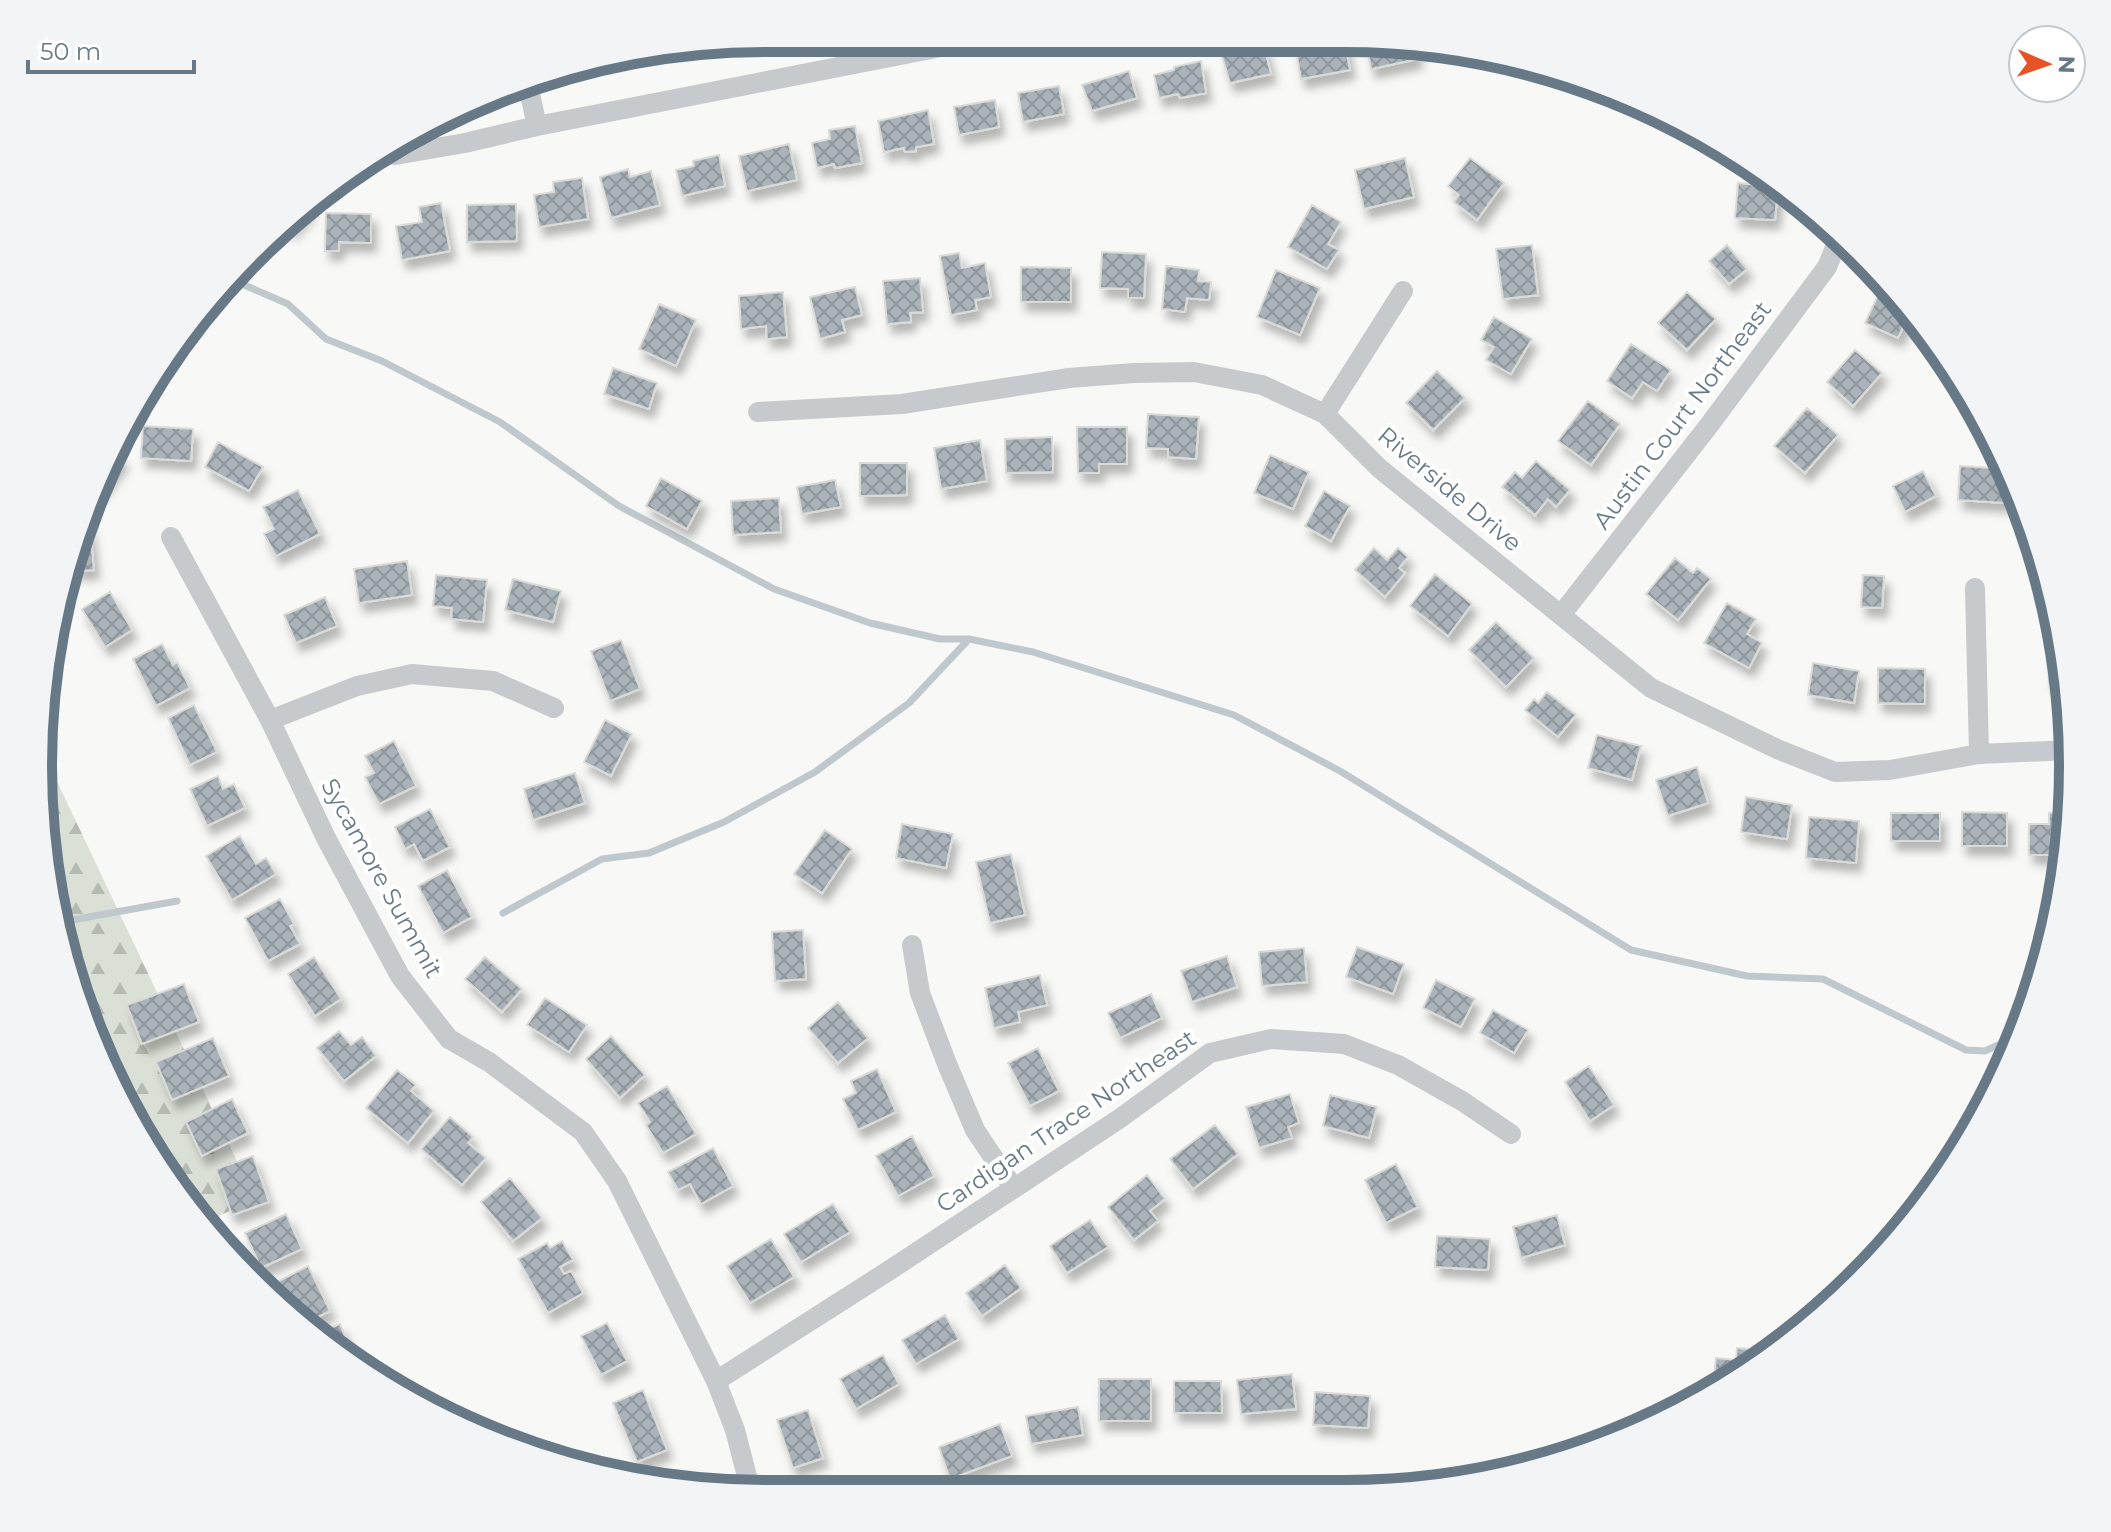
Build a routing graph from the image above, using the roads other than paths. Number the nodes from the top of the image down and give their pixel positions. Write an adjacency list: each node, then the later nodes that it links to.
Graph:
1 (915, 52): 3 (street)
2 (530, 92): 3 (street)
3 (537, 126): 4 (street)
4 (398, 154)
5 (1835, 247): 11 (street, Austin Court Northeast)
6 (1403, 291): 8 (street)
7 (758, 412): 8 (street, Riverside Drive)
8 (1325, 414): 11 (street, Riverside Drive)
9 (171, 537): 13 (street, Sycamore Summit)
10 (1975, 588): 15 (street)
11 (1561, 615): 15 (street, Riverside Drive)
12 (554, 708): 13 (street)
13 (270, 720): 19 (street, Sycamore Summit)
14 (2058, 751): 15 (street, Riverside Drive)
15 (1979, 754)
16 (912, 945): 18 (street)
17 (1511, 1134): 18 (street, Cardigan Trace Northeast)
18 (1013, 1187): 19 (street, Cardigan Trace Northeast)
19 (716, 1381): 20 (street, Sycamore Summit)
20 (748, 1479)

